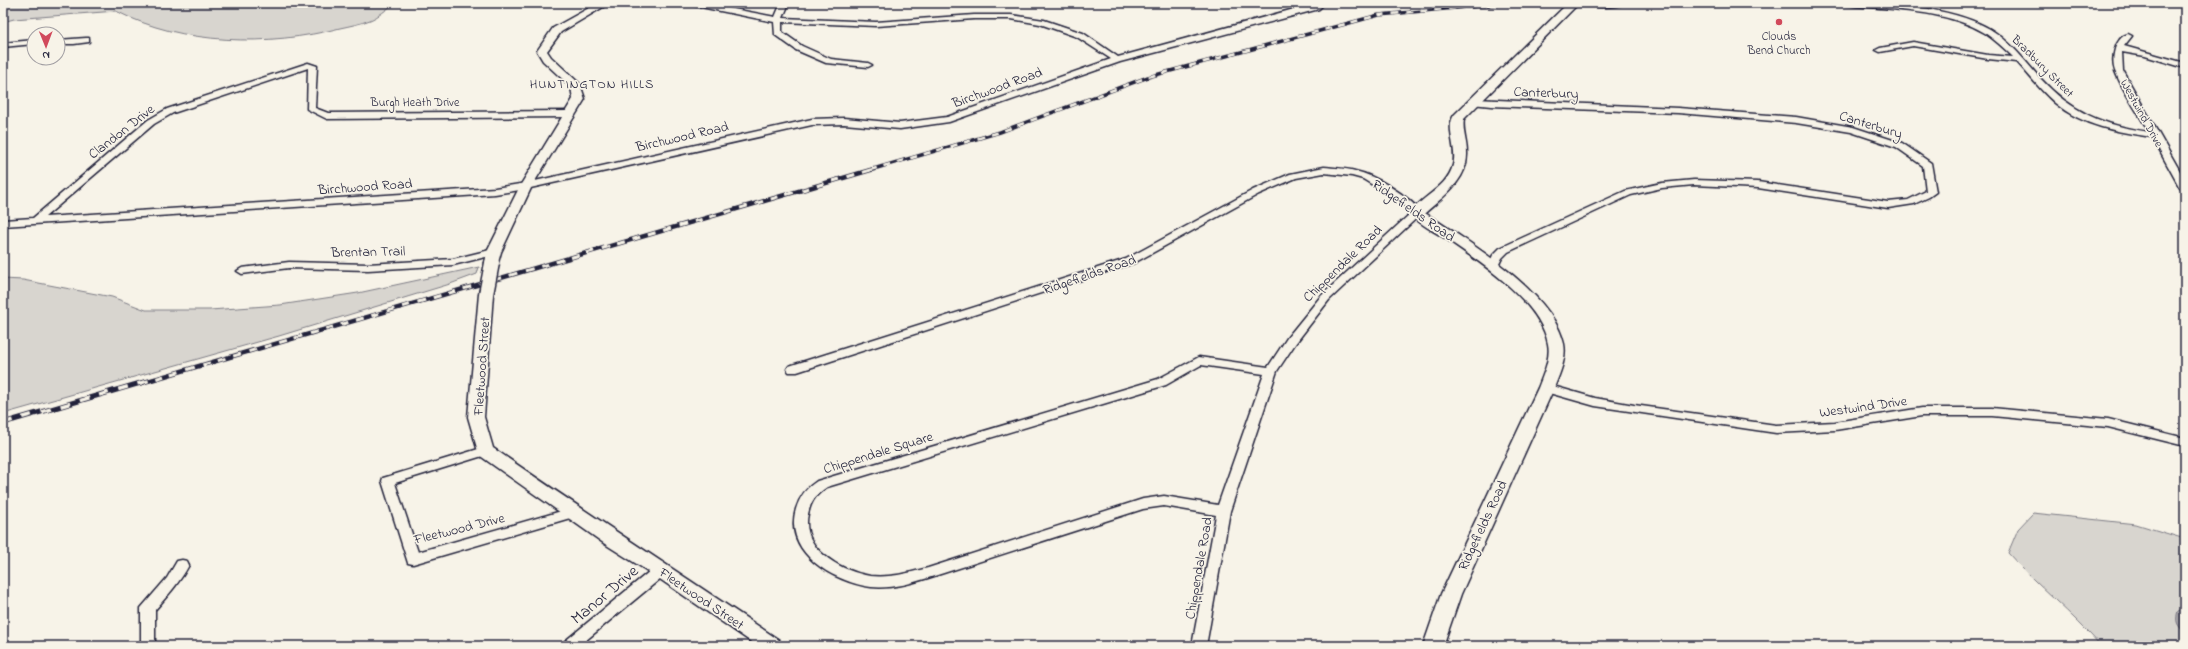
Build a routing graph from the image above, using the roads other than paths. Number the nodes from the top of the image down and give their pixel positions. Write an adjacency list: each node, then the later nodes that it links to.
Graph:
1 (605, 3): 25 (street, Fleetwood Street)
2 (691, 3): 11 (street)
3 (785, 3): 11 (street)
4 (1426, 3): 5 (street)
5 (1447, 3)
6 (1574, 3): 24 (street, Chippendale Road)
7 (1582, 3): 8 (street)
8 (1622, 3)
9 (1845, 3): 20 (street, Bradbury Street)
10 (1319, 5): 19 (street, Birchwood Road)
11 (778, 20): 19 (street); 22 (street)
12 (2128, 36): 17 (street, Westwind Drive)
13 (86, 40): 14 (street)
14 (66, 42)
15 (26, 43): 16 (street)
16 (3, 45)
17 (2120, 48): 23 (street); 26 (street, Westwind Drive)
18 (1880, 50): 20 (street)
19 (1117, 60): 27 (street, Birchwood Road)
20 (2020, 60): 26 (street, Bradbury Street)
21 (308, 65): 25 (street, Burgh Heath Drive); 30 (street, Clandon Drive)
22 (868, 65)
23 (2185, 66)
24 (1475, 102): 29 (street, Chippendale Road); 33 (street, Canterbury)
25 (569, 114): 27 (street, Fleetwood Street)
26 (2154, 135): 28 (street, Westwind Drive)
27 (526, 186): 30 (street, Birchwood Road); 32 (street, Fleetwood Street)
28 (2185, 188)
29 (1417, 213): 33 (street, Ridgefields Road); 35 (street, Ridgefields Road); 36 (street, Chippendale Road)
30 (34, 222): 31 (street)
31 (3, 223)
32 (493, 258): 34 (street, Brentan Trail); 39 (street, Fleetwood Street, bridge)
33 (1492, 266): 37 (street, Ridgefields Road)
34 (242, 271)
35 (793, 369)
36 (1272, 371): 40 (street, Chippendale Road); 40 (street, Chippendale Square)
37 (1546, 388): 38 (street, Westwind Drive); 48 (street, Ridgefields Road)
38 (2185, 442)
39 (485, 451): 41 (street, Fleetwood Street); 41 (street, Fleetwood Drive)
40 (1223, 511): 47 (street, Chippendale Road)
41 (572, 513): 43 (street, Fleetwood Street)
42 (182, 565): 44 (street)
43 (661, 570): 45 (street, Manor Drive); 46 (street, Fleetwood Street)
44 (148, 646)
45 (569, 646)
46 (772, 646)
47 (1199, 646)
48 (1433, 646)

